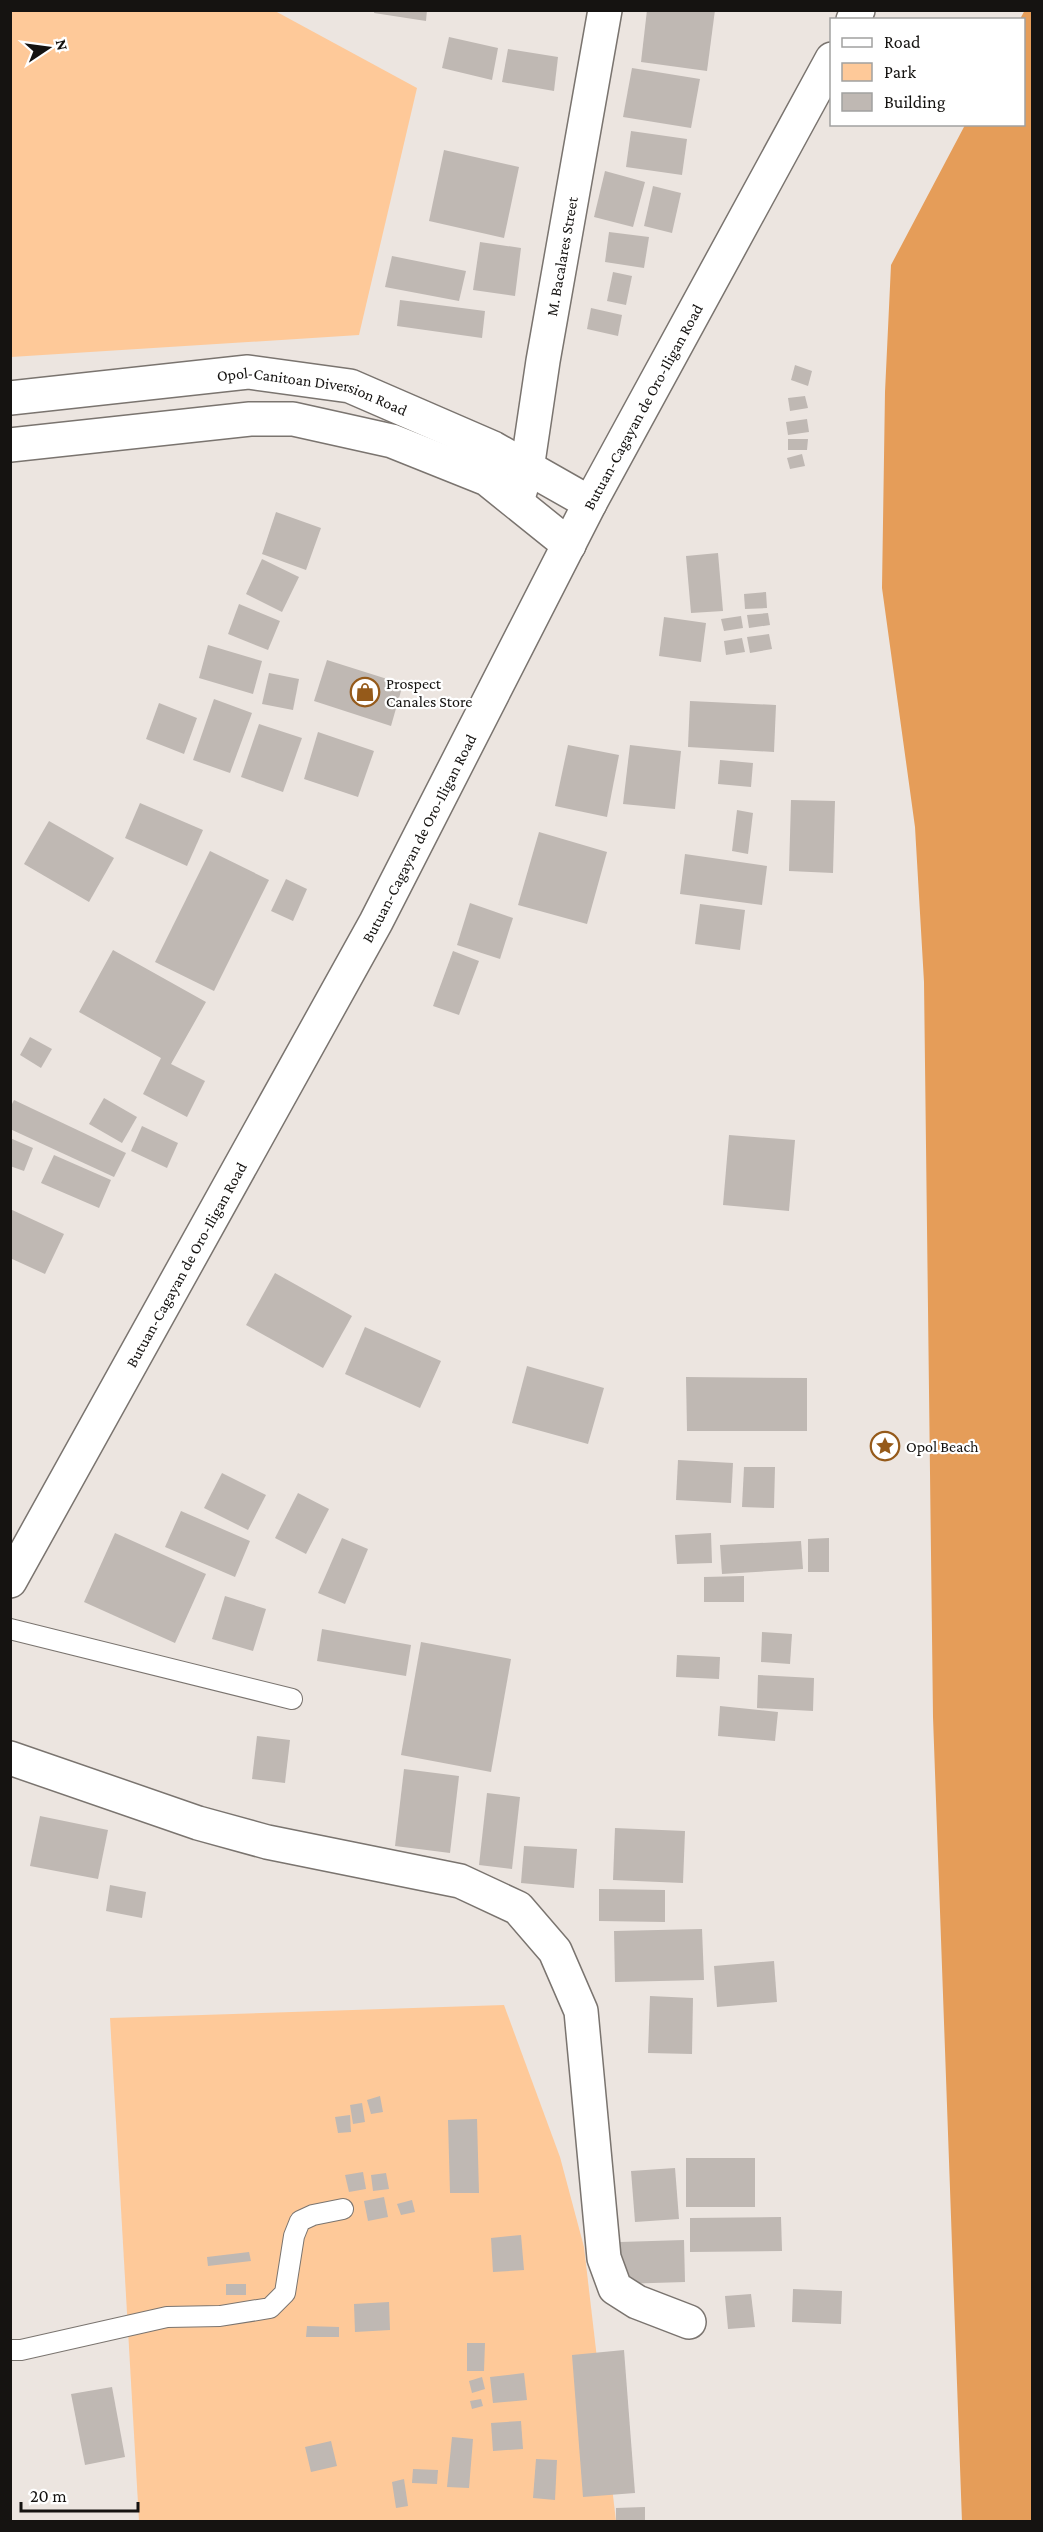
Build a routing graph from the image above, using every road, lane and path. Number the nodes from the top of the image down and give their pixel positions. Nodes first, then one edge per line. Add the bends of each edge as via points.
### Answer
1 (605, 10) edge
2 (830, 60) edge
3 (10, 398) edge
4 (10, 445) edge
5 (527, 469) junction
6 (517, 501) junction
7 (590, 503) junction
8 (569, 545) junction
9 (10, 1581) edge
10 (10, 1629) edge
11 (292, 1699) dead end
12 (10, 1758) edge
13 (343, 2209) dead end
14 (689, 2322) dead end
15 (10, 2350) edge

1 - 5 main road, M. Bacalares Street
2 - 7 main road, Butuan-Cagayan de Oro-Iligan Road
3 - 5 main road, Opol-Canitoan Diversion Road via 248,372 306,379 350,386 408,409 493,448
4 - 6 main road, Opol-Canitoan Diversion Road via 250,419 293,419 392,441 487,479
5 - 6 main road, M. Bacalares Street
5 - 7 main road, Opol-Canitoan Diversion Road
6 - 8 main road, Opol-Canitoan Diversion Road
7 - 8 main road, Butuan-Cagayan de Oro-Iligan Road
8 - 9 main road, Butuan-Cagayan de Oro-Iligan Road via 376,922
10 - 11 lane
12 - 14 main road via 198,1823 278,1844 460,1881 518,1908 555,1952 581,2011 604,2258 615,2288 637,2302
13 - 15 lane via 300,2221 294,2235 285,2293 270,2308 220,2316 167,2317

